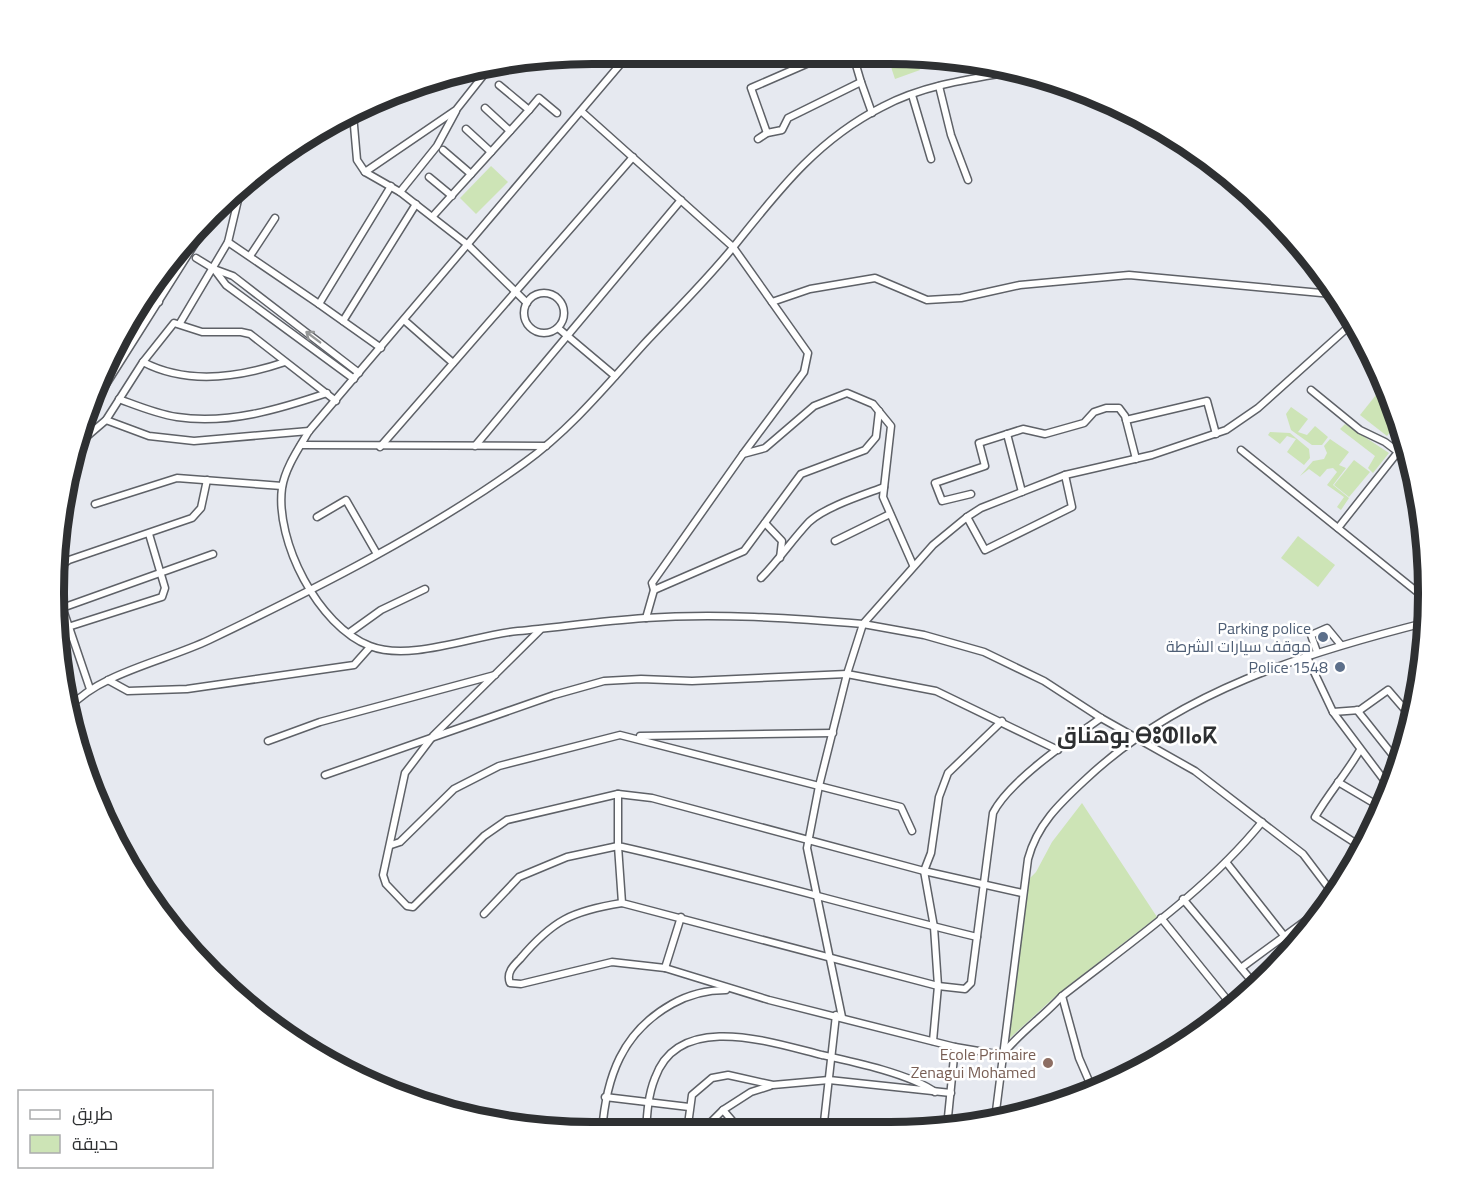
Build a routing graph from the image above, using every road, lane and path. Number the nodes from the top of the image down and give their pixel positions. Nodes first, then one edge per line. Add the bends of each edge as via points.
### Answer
1 (621, 64) edge
2 (806, 64) edge
3 (856, 64) edge
4 (991, 75) edge
5 (483, 77) edge
6 (861, 82) junction
7 (499, 85) dead end
8 (939, 86) junction
9 (912, 95) junction
10 (485, 108) dead end
11 (456, 110) junction
12 (529, 110) junction
13 (581, 111) junction
14 (556, 113) dead end
15 (872, 113) junction
16 (354, 122) edge
17 (466, 129) dead end
18 (510, 131) junction
19 (767, 133) junction
20 (758, 139) dead end
21 (443, 150) dead end
22 (491, 152) junction
23 (633, 157) junction
24 (931, 159) dead end
25 (365, 172) junction
26 (471, 174) junction
27 (429, 177) dead end
28 (968, 180) dead end
29 (391, 186) junction
30 (400, 192) junction
31 (452, 196) junction
32 (681, 200) junction
33 (237, 203) edge
34 (416, 204) junction
35 (433, 216) junction
36 (275, 218) dead end
37 (200, 241) edge
38 (228, 242) junction
39 (468, 244) junction
40 (733, 247) junction
41 (192, 255) junction
42 (250, 256) junction
43 (214, 270) junction
44 (515, 290) junction
45 (1325, 293) edge
46 (154, 299) edge
47 (159, 302) junction
48 (772, 302) junction
49 (527, 303) junction
50 (319, 304) junction
51 (404, 320) junction
52 (343, 321) junction
53 (180, 323) junction
54 (558, 327) junction
55 (1347, 328) edge
56 (567, 335) junction
57 (381, 348) junction
58 (285, 362) junction
59 (142, 363) junction
60 (453, 363) junction
61 (359, 373) junction
62 (112, 376) edge
63 (615, 376) junction
64 (354, 379) junction
65 (1311, 390) dead end
66 (327, 393) junction
67 (119, 399) junction
68 (336, 401) junction
69 (879, 411) junction
70 (106, 420) junction
71 (1126, 420) junction
72 (309, 431) junction
73 (91, 432) edge
74 (1007, 434) junction
75 (1216, 434) junction
76 (301, 445) junction
77 (475, 446) junction
78 (546, 446) junction
79 (380, 447) junction
80 (1241, 450) dead end
81 (1398, 452) joint
82 (743, 454) junction
83 (1136, 459) junction
84 (1065, 475) junction
85 (207, 480) junction
86 (282, 486) junction
87 (884, 487) junction
88 (1022, 492) junction
89 (970, 494) dead end
90 (95, 504) dead end
91 (890, 514) junction
92 (317, 517) dead end
93 (967, 517) junction
94 (765, 523) junction
95 (1338, 528) junction
96 (149, 534) junction
97 (835, 541) dead end
98 (213, 554) dead end
99 (376, 554) junction
100 (780, 559) junction
101 (66, 562) edge
102 (913, 565) junction
103 (161, 573) junction
104 (761, 578) dead end
105 (1418, 588) edge
106 (425, 589) dead end
107 (654, 590) junction
108 (310, 591) junction
109 (65, 607) edge
110 (646, 618) junction
111 (65, 619) edge
112 (863, 624) junction
113 (1417, 625) edge
114 (68, 627) junction
115 (540, 630) junction
116 (349, 633) junction
117 (1341, 645) junction
118 (370, 646) junction
119 (1317, 652) junction
120 (1306, 655) junction
121 (497, 674) junction
122 (847, 674) junction
123 (108, 680) junction
124 (90, 689) junction
125 (76, 701) edge
126 (1357, 710) junction
127 (1405, 710) edge
128 (1333, 712) junction
129 (1101, 718) junction
130 (1002, 721) junction
131 (833, 733) junction
132 (433, 736) junction
133 (631, 736) junction
134 (1137, 736) junction
135 (268, 741) dead end
136 (1059, 750) junction
137 (1360, 750) junction
138 (1392, 755) edge
139 (325, 775) dead end
140 (1384, 780) edge
141 (1338, 782) junction
142 (819, 786) junction
143 (618, 794) junction
144 (1374, 803) edge
145 (1262, 822) junction
146 (912, 831) dead end
147 (808, 839) junction
148 (1355, 843) edge
149 (390, 845) junction
150 (618, 846) junction
151 (1226, 862) junction
152 (924, 871) junction
153 (984, 883) junction
154 (1328, 888) edge
155 (1022, 893) junction
156 (816, 896) junction
157 (1183, 899) junction
158 (622, 903) junction
159 (484, 914) dead end
160 (681, 917) junction
161 (1161, 918) junction
162 (1303, 923) edge
163 (934, 927) junction
164 (1284, 936) junction
165 (977, 937) junction
166 (1288, 940) edge
167 (829, 956) junction
168 (665, 968) junction
169 (1241, 968) junction
170 (1250, 979) edge
171 (938, 986) junction
172 (736, 990) junction
173 (1062, 996) junction
174 (1227, 999) edge
175 (839, 1016) junction
176 (933, 1041) junction
177 (955, 1047) junction
178 (1002, 1055) junction
179 (833, 1057) junction
180 (829, 1080) junction
181 (1089, 1082) edge
182 (773, 1085) junction
183 (935, 1092) junction
184 (951, 1093) junction
185 (605, 1097) junction
186 (649, 1103) junction
187 (688, 1107) junction
188 (723, 1110) junction
189 (997, 1110) edge
190 (948, 1118) edge
191 (603, 1122) edge
192 (647, 1122) edge
193 (687, 1122) edge
194 (711, 1122) edge
195 (733, 1122) edge
196 (824, 1122) edge

1 - 13 street
2 - 19 street via 751,88
3 - 6 street
4 - 8 street
5 - 11 street
6 - 15 street
6 - 19 street via 788,118 782,130
7 - 12 street
8 - 9 street
8 - 28 street
9 - 15 street
9 - 24 street
10 - 18 street
11 - 25 street
11 - 30 street via 437,146
12 - 14 street via 539,98
12 - 18 street
13 - 23 street
13 - 39 street
15 - 40 street via 819,147 769,200
16 - 25 street via 357,160
17 - 22 street
18 - 22 street
19 - 20 street
21 - 26 street
22 - 26 street
23 - 32 street
23 - 44 street
25 - 29 street
26 - 31 street
27 - 31 street
29 - 30 street
29 - 50 street
30 - 34 street
31 - 35 street
32 - 40 street
32 - 56 street
33 - 38 street
34 - 35 street
34 - 52 street
35 - 39 street
36 - 42 street
37 - 41 street
38 - 42 street
38 - 43 street
39 - 44 street
39 - 51 street
40 - 48 street
40 - 63 street
41 - 43 street
41 - 47 street
42 - 50 street
43 - 53 street
61 -> 43 street via 233,276
43 - 64 street via 222,281
44 - 49 street
44 - 60 street
45 - 48 street via 1129,275 1020,285 961,298 927,300 875,278 810,288
46 - 47 street
47 - 62 street
48 - 82 street via 808,352 804,372
49 - 54 street via 524,315 534,331 546,333
49 - 54 street via 537,295 556,298 563,309
50 - 52 street
51 - 57 street
51 - 60 street
52 - 57 street
53 - 58 street via 202,332 246,332
53 - 59 street via 170,325
54 - 56 street
55 - 75 street via 1258,408
56 - 63 street
56 - 77 street
57 - 61 street
58 - 59 street via 205,377 172,375
58 - 66 street
59 - 67 street
60 - 79 street
61 - 64 street
63 - 78 street via 589,407
64 - 68 street
65 - 81 street via 1360,430
66 - 67 street via 261,412 201,419 162,414
66 - 68 street
67 - 70 street
68 - 72 street
69 - 82 street via 873,404 847,393 814,406 765,448
69 - 87 street via 891,426
69 - 94 street via 876,437 865,450 801,474
70 - 72 street via 149,436 194,441
70 - 73 street
71 - 74 street via 1119,408 1106,408 1094,412 1084,423 1045,434 1023,429
71 - 75 street via 1207,401
71 - 83 street
72 - 76 street
74 - 88 street
74 - 89 street via 979,443 985,466 935,483 942,501
75 - 83 street
76 - 79 street
76 - 86 street
77 - 78 street
77 - 79 street
78 - 99 street via 523,465
80 - 95 street
81 - 95 street
82 - 107 street via 652,583
83 - 84 street
84 - 88 street
84 - 93 street via 1072,507 985,550
85 - 86 street
85 - 90 street via 177,478
85 - 96 street via 197,513
86 - 108 street via 283,530
87 - 91 street via 883,497
87 - 100 street via 810,521
88 - 93 street
91 - 97 street
91 - 102 street
92 - 99 street via 346,500
93 - 102 street
94 - 100 street via 782,541
94 - 107 street via 744,551
95 - 105 street
96 - 101 street
96 - 103 street
98 - 103 street
99 - 108 street
100 - 104 street
102 - 112 street
103 - 109 street
103 - 114 street via 165,591 160,598
106 - 116 street via 381,610
107 - 110 street
108 - 116 street
108 - 123 street via 177,655
110 - 112 street via 792,618
110 - 115 street
111 - 114 street
112 - 122 street
112 - 129 street via 924,635 984,652 1044,681
113 - 117 street
114 - 124 street
115 - 118 street via 403,651
115 - 121 street
116 - 118 street
117 - 119 street
117 - 119 street via 1327,628 1311,635
118 - 123 street via 354,665 187,689 128,692
119 - 120 street
120 - 128 street
120 - 134 street via 1189,706
121 - 132 street
121 - 135 street via 320,722
122 - 130 street via 936,691
122 - 131 street
122 - 132 street via 604,681
123 - 124 street
124 - 125 street
126 - 127 street via 1388,690
126 - 128 street
126 - 138 street
128 - 137 street
129 - 134 street
129 - 136 street
130 - 136 street
130 - 152 street via 948,772
131 - 133 street
131 - 142 street
132 - 139 street
132 - 149 street via 405,774
133 - 142 street
133 - 149 street via 620,735 500,766 454,789 400,842
134 - 145 street via 1195,771
134 - 155 street via 1112,754 1043,822 1033,840
136 - 153 street via 999,802 993,813
137 - 140 street
137 - 141 street
141 - 144 street
141 - 148 street via 1315,819
142 - 146 street via 901,807
142 - 147 street
143 - 147 street via 652,798
143 - 149 street via 497,825 413,907 406,906 386,884 383,875
143 - 150 street
145 - 151 street via 1244,847
145 - 154 street via 1303,854
147 - 152 street
147 - 156 street
150 - 156 street
150 - 158 street
150 - 159 street via 567,857 519,877
151 - 157 street
151 - 164 street
152 - 153 street
152 - 163 street
153 - 155 street
153 - 165 street
155 - 178 street
156 - 163 street
156 - 167 street
157 - 161 street
157 - 169 street
158 - 160 street
158 - 168 street via 587,908 541,933 511,968 510,982 521,984 612,962
160 - 167 street
160 - 168 street
161 - 173 street
161 - 174 street
162 - 164 street
163 - 165 street
163 - 171 street
164 - 166 street
164 - 169 street
165 - 171 street via 969,987
167 - 171 street
167 - 175 street
168 - 172 street
169 - 170 street
171 - 176 street
172 - 175 street
172 - 185 street via 716,990 680,1000 642,1025 621,1053
173 - 178 street via 1017,1035
173 - 181 street
175 - 176 street
175 - 179 street
176 - 177 street
177 - 178 street
177 - 184 street
178 - 189 street
179 - 180 street
179 - 183 street via 918,1082
179 - 186 street via 740,1035 712,1035 687,1043 668,1057 655,1076
180 - 182 street
180 - 183 street
180 - 196 street
182 - 187 street via 728,1075 711,1078 692,1095
182 - 188 street via 751,1092
183 - 184 street
184 - 190 street
185 - 186 street
185 - 191 street
186 - 187 street
186 - 192 street
187 - 193 street
188 - 194 street
188 - 195 street

